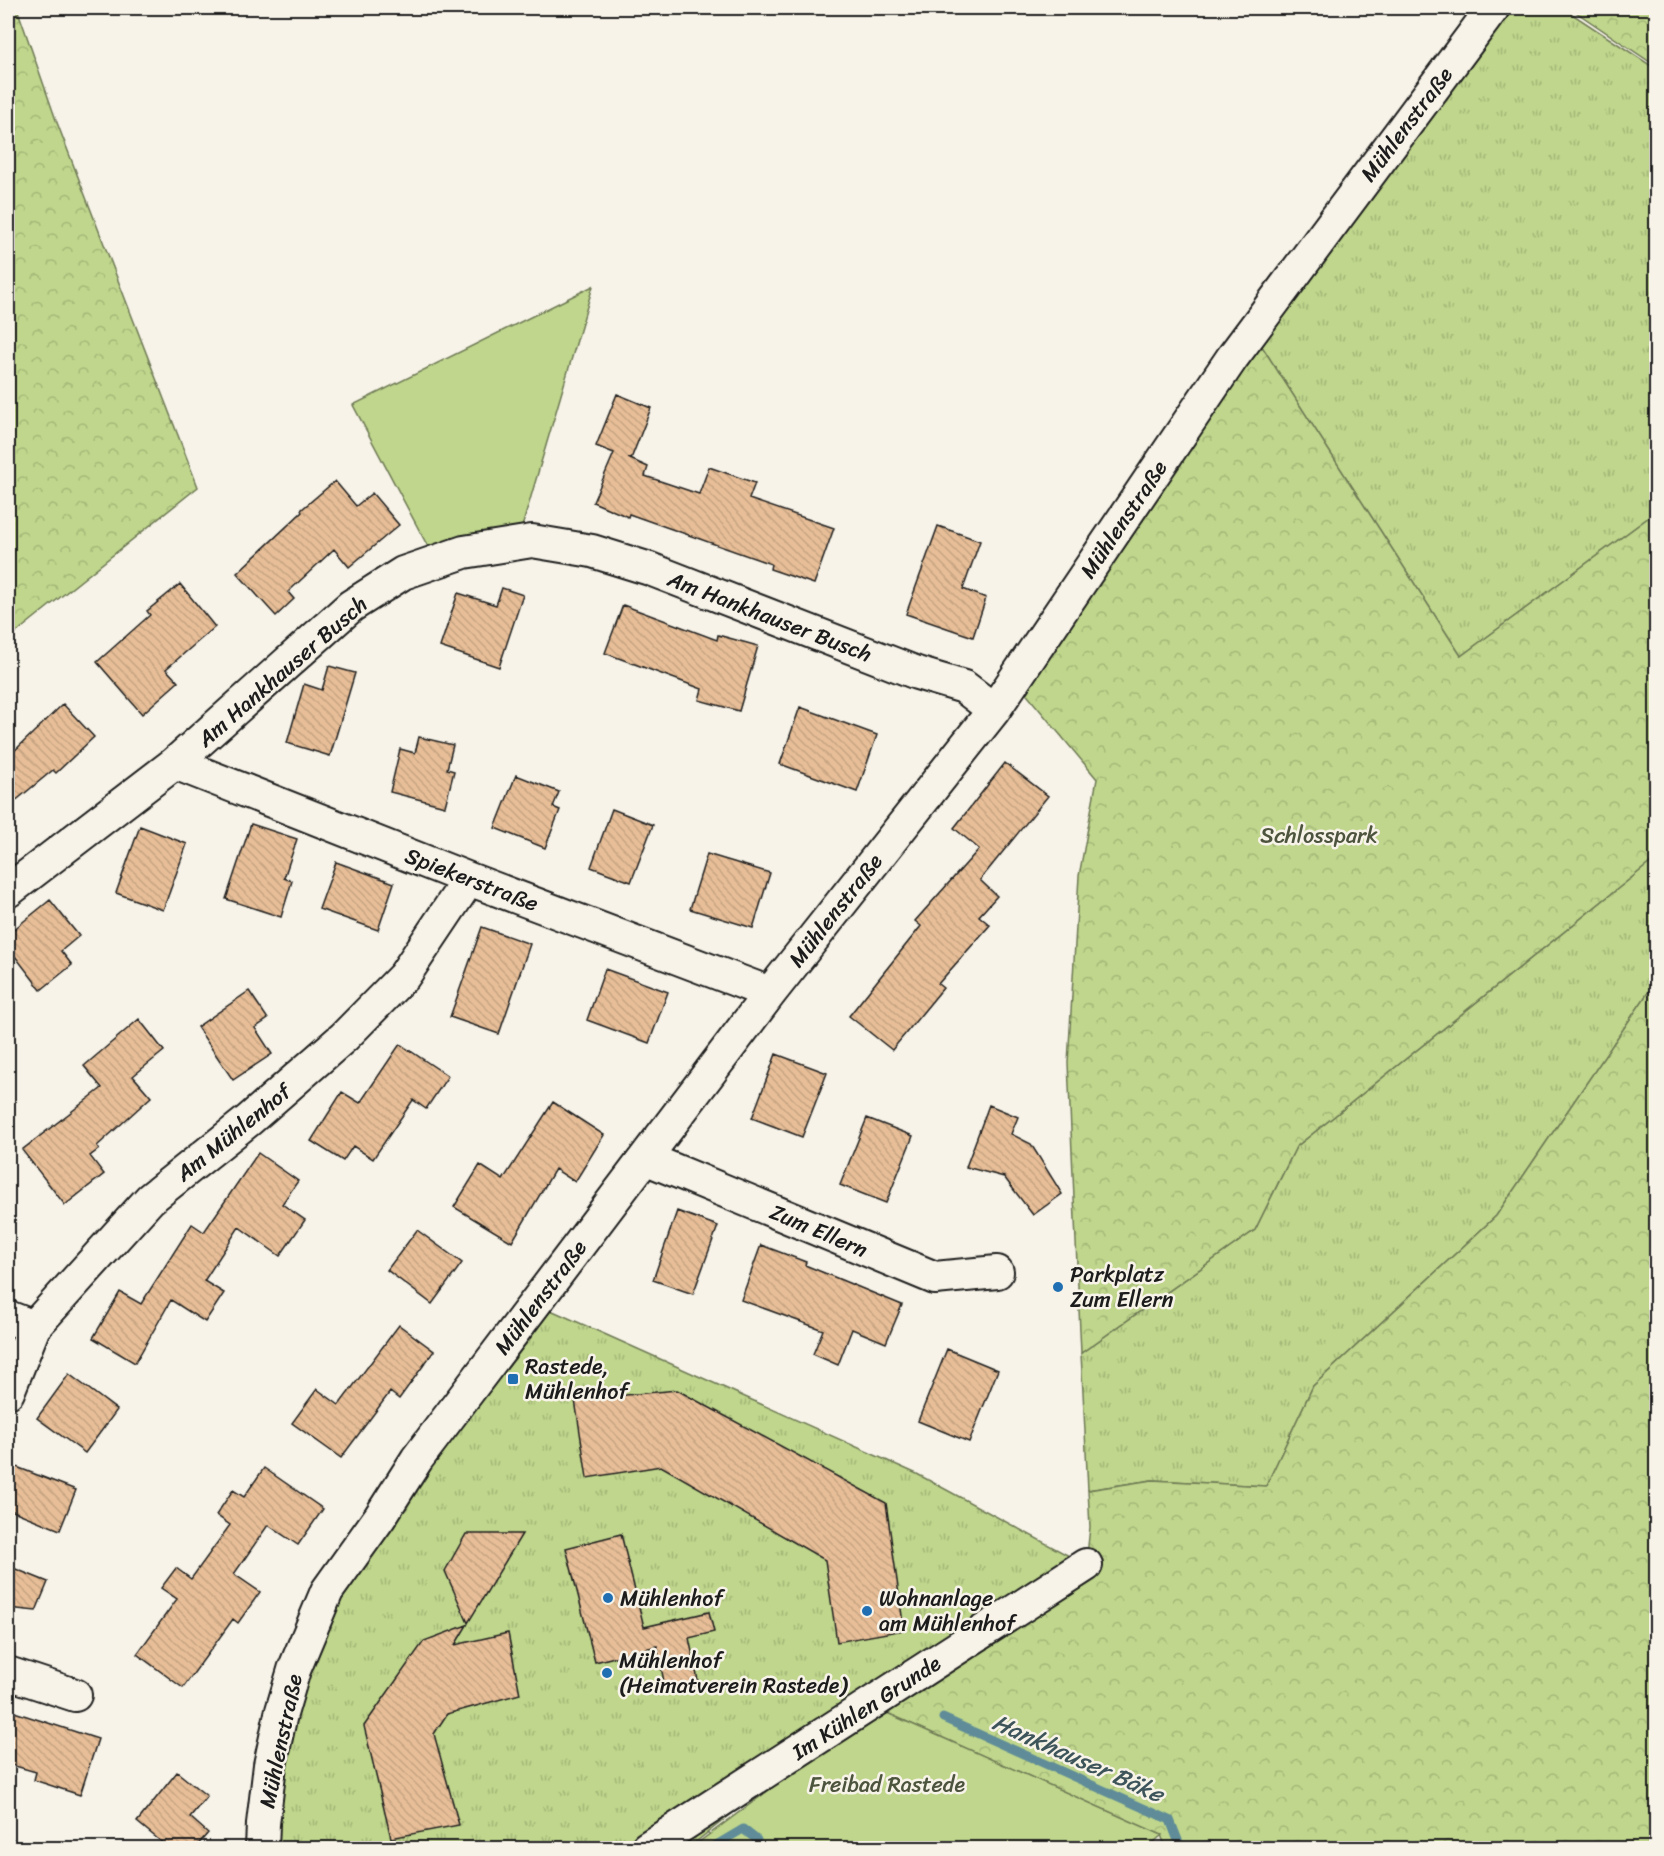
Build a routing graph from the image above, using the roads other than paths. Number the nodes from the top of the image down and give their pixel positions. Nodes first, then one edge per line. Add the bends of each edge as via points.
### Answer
1 (1493, 8) edge
2 (994, 710) junction
3 (175, 763) junction
4 (469, 879) junction
5 (8, 891) edge
6 (770, 993) junction
7 (645, 1158) junction
8 (997, 1272) dead end
9 (21, 1322) edge
10 (8, 1392) edge
11 (1086, 1565) dead end
12 (8, 1673) edge
13 (75, 1695) dead end
14 (262, 1848) edge
15 (647, 1848) edge

1 - 2 street, Mühlenstraße via 1232,358
2 - 3 street, Am Hankhauser Busch via 964,687 917,673 650,569 592,550 532,542 464,552 403,573 351,606
2 - 6 street, Mühlenstraße
3 - 4 street, Spiekerstraße
3 - 5 street, Am Hankhauser Busch
4 - 6 street, Spiekerstraße
4 - 9 street, Am Mühlenhof via 404,976 344,1037 150,1199
6 - 7 street, Mühlenstraße
7 - 8 street, Zum Ellern via 935,1278
7 - 14 street, Mühlenstraße via 417,1459 327,1591 294,1670 281,1714 266,1787
9 - 10 street, Am Mühlenhof
11 - 15 street, Im Kühlen Grunde
12 - 13 street

